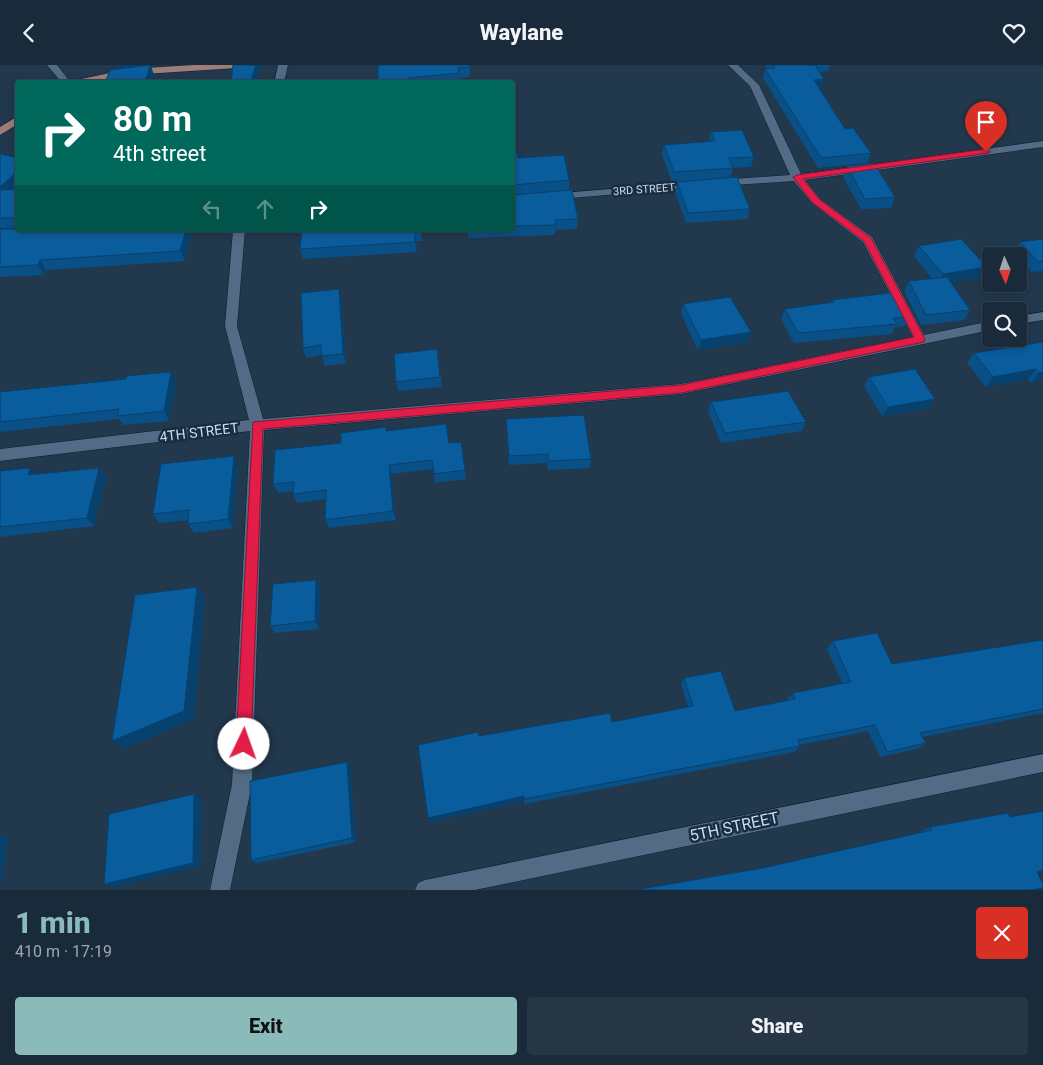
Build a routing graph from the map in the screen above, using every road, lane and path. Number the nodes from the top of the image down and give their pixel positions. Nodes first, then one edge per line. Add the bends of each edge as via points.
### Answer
1 (52, 65) edge
2 (237, 65) edge
3 (283, 65) edge
4 (733, 65) edge
5 (64, 80) edge
6 (79, 80) edge
7 (279, 80) edge
8 (15, 121) edge
9 (0, 132) edge
10 (1043, 144) edge
11 (797, 177) junction
12 (515, 199) edge
13 (239, 232) edge
14 (1043, 316) edge
15 (1027, 319) edge
16 (982, 328) edge
17 (920, 339) junction
18 (257, 425) junction
19 (0, 455) edge
20 (1043, 763) edge
21 (220, 890) edge
22 (424, 890) edge

1 - 5 street
2 - 6 main road via 129,72
3 - 7 street
4 - 11 street via 754,85
8 - 9 main road
10 - 11 street, 3RD STREET
11 - 12 street, 3RD STREET
11 - 17 street via 816,201 868,240
13 - 18 street via 231,326
14 - 15 street
16 - 17 street, 4TH STREET
17 - 18 street, 4TH STREET via 681,389
18 - 19 street, 4TH STREET
18 - 21 street via 242,784
20 - 22 street, 5TH STREET

